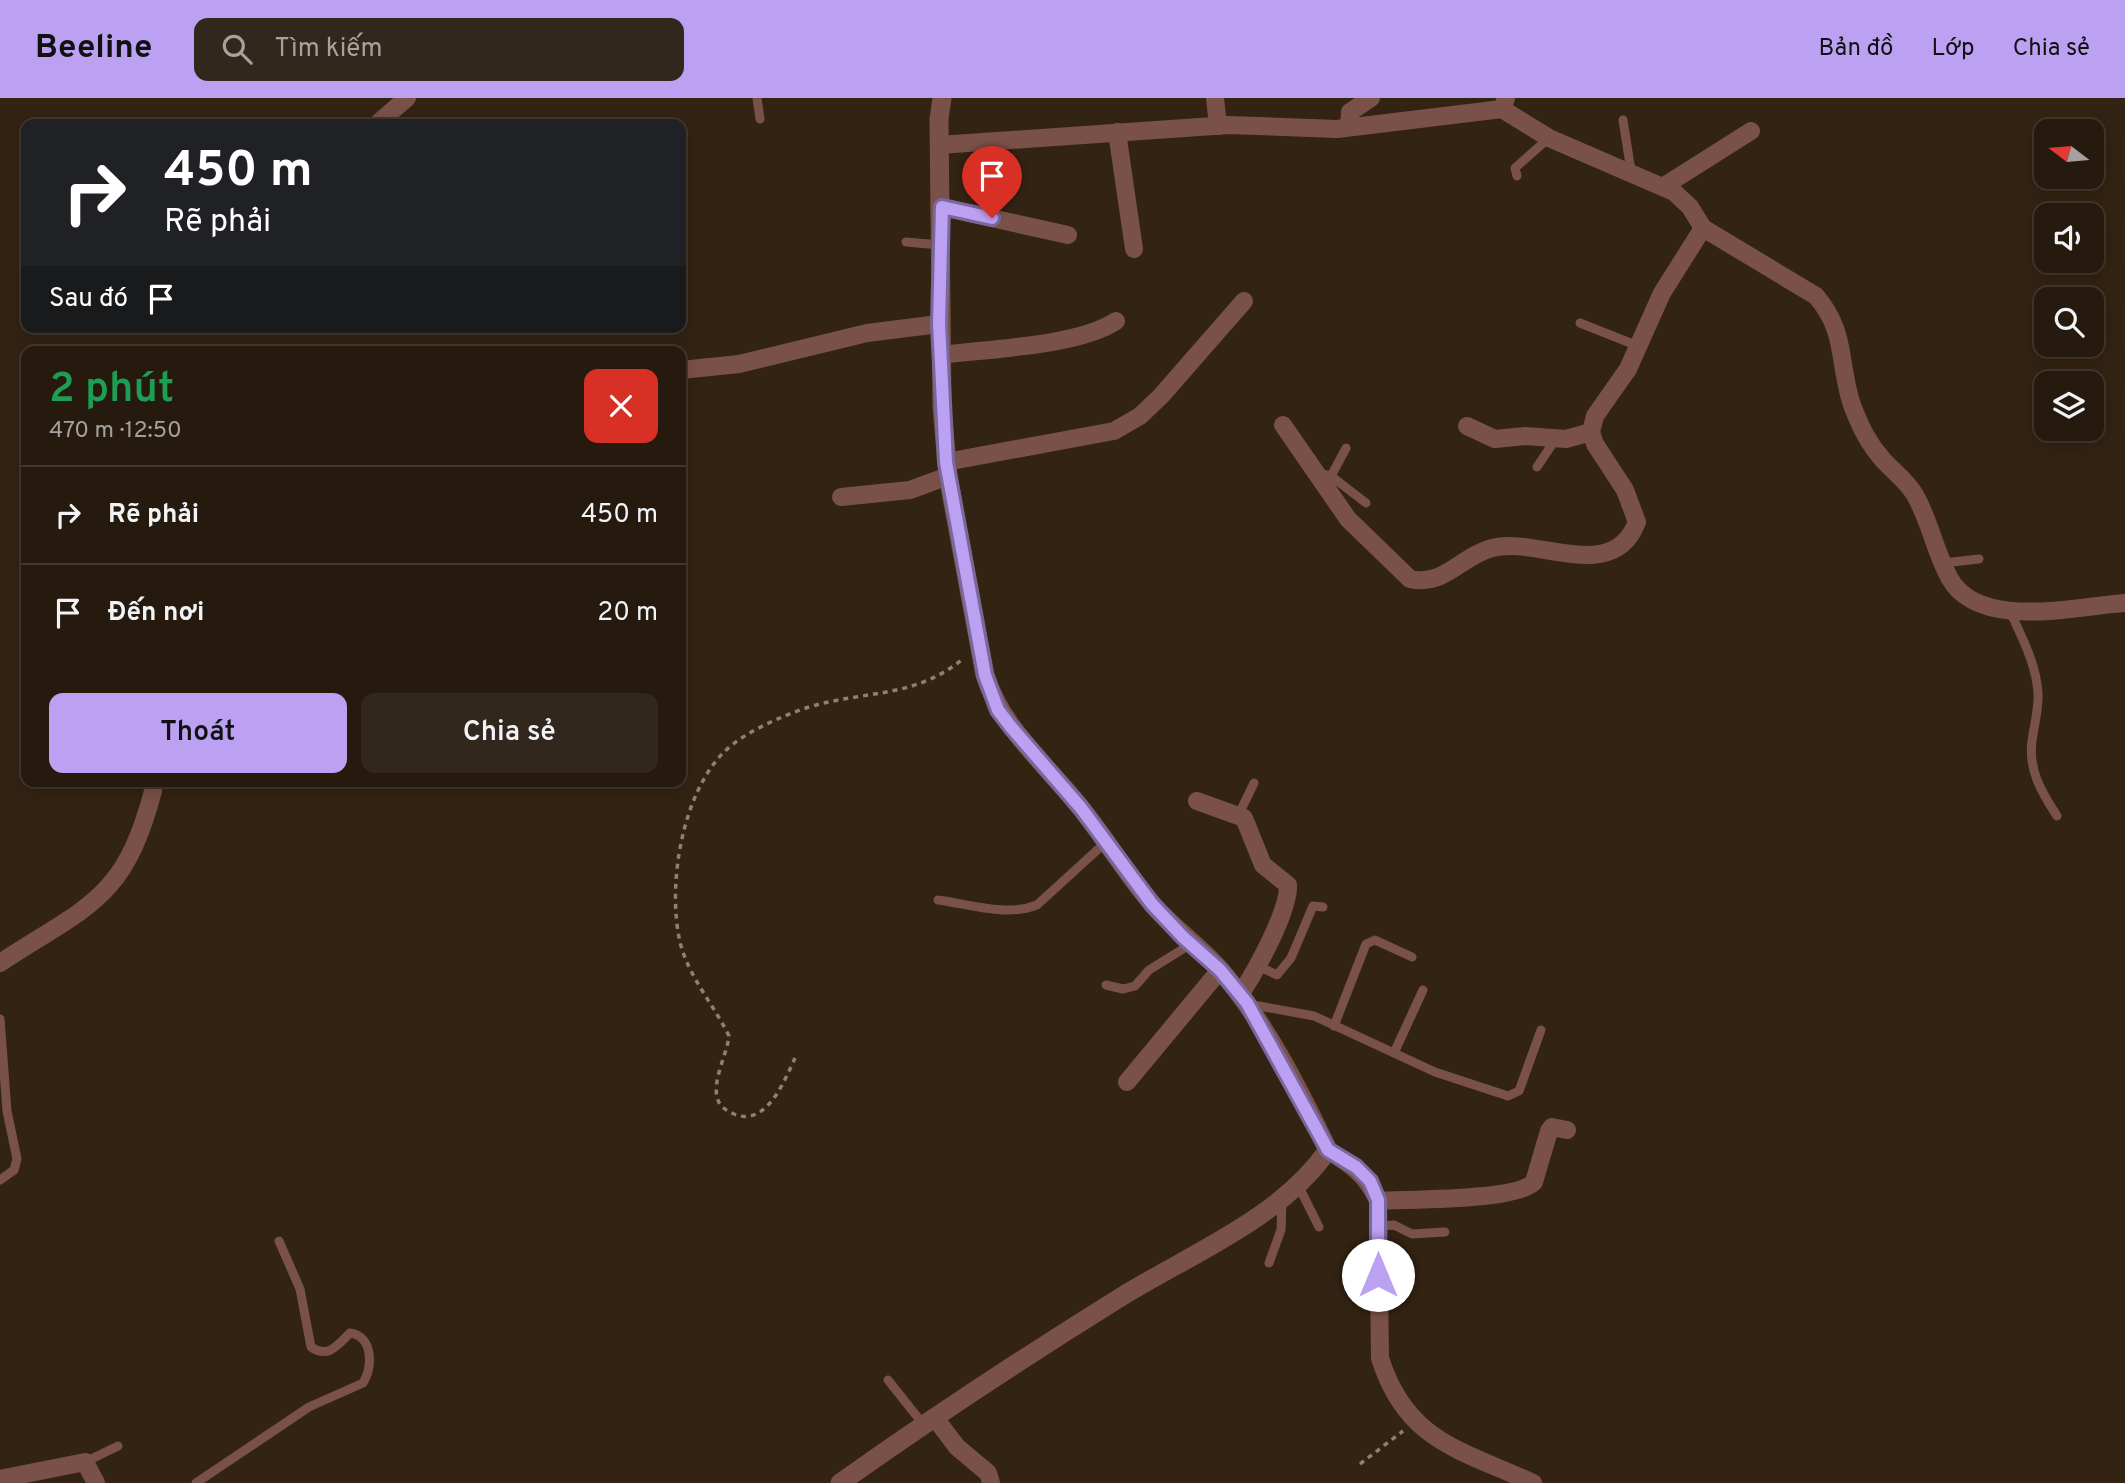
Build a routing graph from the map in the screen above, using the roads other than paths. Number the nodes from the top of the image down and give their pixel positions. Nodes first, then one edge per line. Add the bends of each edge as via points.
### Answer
1 (407, 98) edge
2 (757, 98) edge
3 (942, 98) edge
4 (1215, 98) edge
5 (1371, 98) edge
6 (1504, 103) edge
7 (383, 119) edge
8 (760, 119) dead end
9 (1623, 120) dead end
10 (1218, 126) junction
11 (1349, 127) junction
12 (1751, 131) dead end
13 (1118, 132) junction
14 (1549, 138) junction
15 (939, 145) junction
16 (1631, 171) junction
17 (1517, 176) dead end
18 (1664, 186) junction
19 (942, 207) junction
20 (1703, 228) junction
21 (1068, 235) dead end
22 (906, 242) dead end
23 (942, 245) junction
24 (1134, 249) dead end
25 (1244, 301) dead end
26 (1116, 321) dead end
27 (1580, 323) dead end
28 (939, 324) junction
29 (1639, 346) junction
30 (941, 355) junction
31 (686, 369) edge
32 (1283, 425) dead end
33 (1467, 426) dead end
34 (1591, 432) junction
35 (1556, 439) junction
36 (1346, 448) dead end
37 (1537, 467) dead end
38 (947, 469) junction
39 (1323, 474) junction
40 (841, 497) dead end
41 (1366, 503) dead end
42 (1979, 559) dead end
43 (1943, 563) junction
44 (2125, 603) edge
45 (2010, 611) junction
46 (1254, 783) dead end
47 (153, 791) dead end
48 (1197, 801) dead end
49 (1238, 816) junction
50 (2057, 816) dead end
51 (1106, 842) junction
52 (938, 900) dead end
53 (1323, 907) dead end
54 (1191, 944) junction
55 (1412, 957) dead end
56 (0, 963) edge
57 (1258, 966) junction
58 (1220, 970) junction
59 (1106, 985) dead end
60 (1423, 990) dead end
61 (1244, 999) junction
62 (0, 1019) edge
63 (1334, 1026) junction
64 (1541, 1030) dead end
65 (1394, 1053) junction
66 (1127, 1082) dead end
67 (1567, 1130) dead end
68 (1328, 1150) junction
69 (0, 1180) edge
70 (1298, 1185) junction
71 (1282, 1199) junction
72 (1378, 1200) junction
73 (1378, 1226) junction
74 (1319, 1227) dead end
75 (1445, 1232) dead end
76 (279, 1241) dead end
77 (1269, 1263) dead end
78 (888, 1380) dead end
79 (929, 1421) junction
80 (118, 1446) dead end
81 (85, 1462) junction
82 (0, 1479) edge
83 (96, 1483) edge
84 (196, 1483) edge
85 (840, 1483) edge
86 (991, 1483) edge
87 (1533, 1483) edge

1 - 7 street
2 - 8 lane
3 - 15 street
4 - 10 street
5 - 11 street via 1350,112
6 - 11 street
6 - 14 street
9 - 16 lane
10 - 11 street
10 - 13 street
12 - 18 street
13 - 15 street
13 - 24 street
14 - 16 street
14 - 17 lane via 1515,168
15 - 19 street
16 - 18 street
18 - 20 street via 1690,207
19 - 21 street
19 - 23 street
20 - 29 street via 1662,293
20 - 43 street via 1816,296 1829,312 1838,329 1844,375 1859,425 1914,494
22 - 23 lane
23 - 28 street
25 - 38 street via 1161,396 1114,431
26 - 30 street via 1073,337
27 - 29 lane
28 - 30 street
28 - 31 street via 867,333 739,364
29 - 34 street via 1595,416
30 - 38 street
32 - 39 street
33 - 35 street via 1495,439
34 - 35 street
34 - 39 street via 1634,509 1637,522 1626,540 1589,556 1506,545 1490,548 1436,580 1410,579 1397,569 1348,519
35 - 37 lane
36 - 39 lane
38 - 40 street via 900,492
38 - 51 street via 985,675 998,710
39 - 41 lane
42 - 43 lane
43 - 45 street via 1965,595
44 - 45 street via 2039,613
45 - 50 lane via 2031,655 2036,678 2031,760
46 - 49 lane
47 - 56 street via 131,858 105,892 64,924
48 - 49 street
49 - 57 street via 1246,821 1263,865 1289,886
51 - 52 lane via 1037,905 1026,909
51 - 54 street via 1152,904
53 - 57 lane via 1313,906 1290,958 1277,975
54 - 58 street
54 - 59 lane via 1149,970 1135,986
55 - 63 lane via 1375,940 1366,944
57 - 61 street
58 - 61 street
58 - 66 street
60 - 65 lane
61 - 63 lane
61 - 68 street
62 - 69 lane via 7,1111 18,1148 14,1170
63 - 65 lane
64 - 65 lane via 1519,1091 1508,1096
67 - 72 street via 1552,1127 1549,1131 1534,1182 1528,1188 1502,1194
68 - 70 street
68 - 72 street via 1370,1181
70 - 71 street
70 - 74 lane
71 - 77 lane via 1281,1230
71 - 79 street
72 - 73 street
73 - 75 lane via 1394,1225 1412,1234
73 - 87 street via 1380,1358 1388,1382 1435,1439
76 - 84 lane via 300,1289 311,1347 330,1351 350,1334 358,1335 369,1355 368,1375 363,1383 292,1418
78 - 79 lane
79 - 85 street
79 - 86 street via 988,1473
80 - 81 lane
81 - 82 street
81 - 83 street

